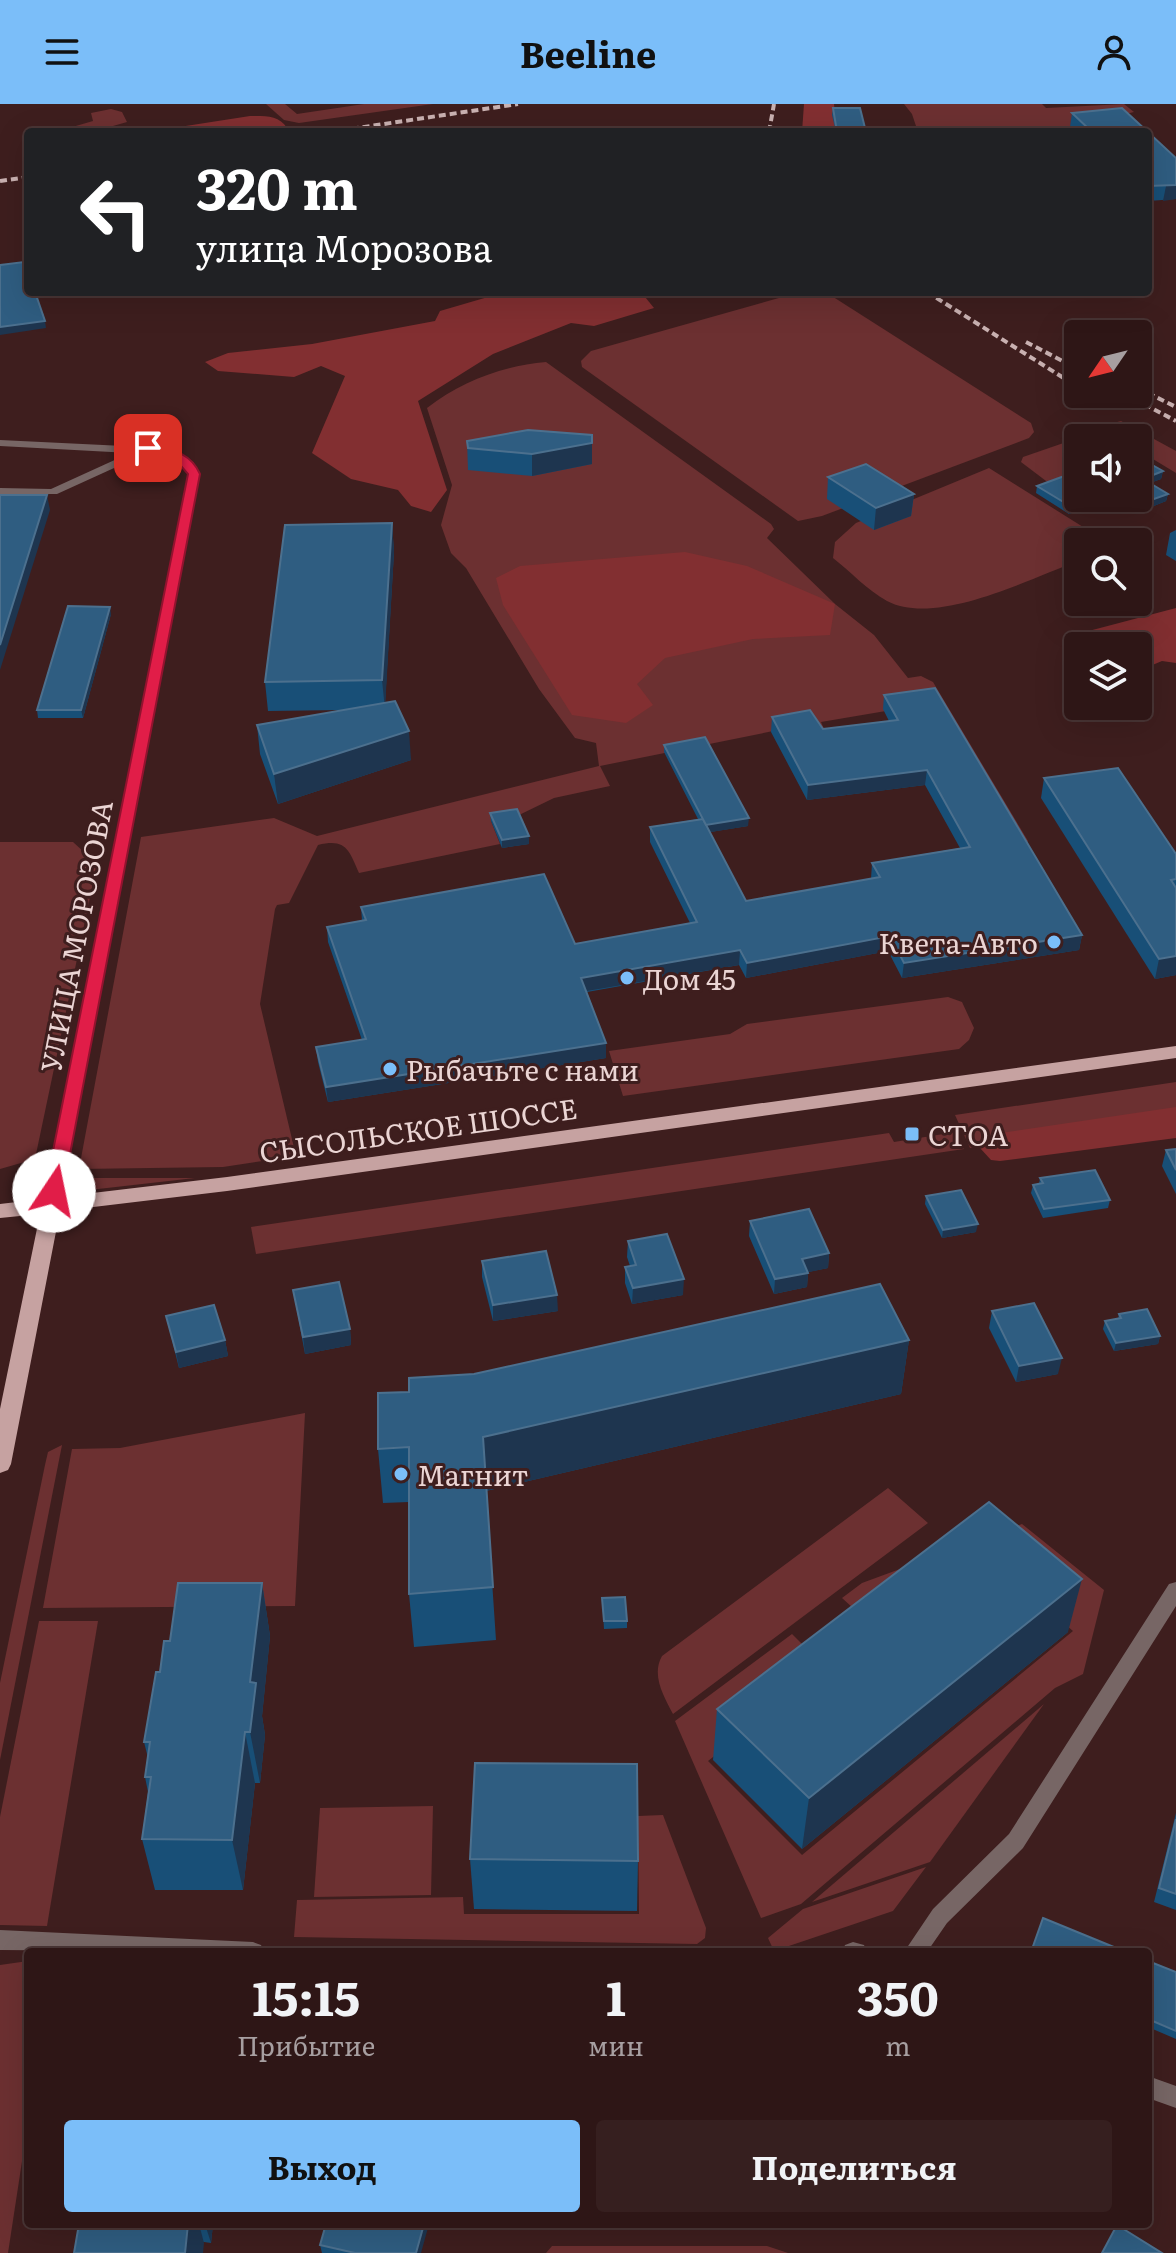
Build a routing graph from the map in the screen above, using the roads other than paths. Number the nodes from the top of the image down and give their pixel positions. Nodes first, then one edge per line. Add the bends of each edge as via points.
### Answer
1 (0, 443) edge
2 (148, 448) junction
3 (0, 491) edge
4 (1176, 1052) edge
5 (51, 1207) junction
6 (0, 1211) edge
7 (0, 1464) edge
8 (1176, 1590) edge
9 (0, 1940) edge
10 (169, 1948) edge
11 (918, 1948) edge
12 (1152, 2088) edge
13 (1176, 2097) edge

1 - 2 street
2 - 3 street via 53,492
2 - 5 street, УЛИЦА МОРОЗОВА via 179,456 194,474
4 - 5 main road, СЫСОЛЬСКОЕ ШОССЕ
5 - 6 main road, СЫСОЛЬСКОЕ ШОССЕ
5 - 7 main road, УЛИЦА МОРОЗОВА
8 - 11 street via 1016,1841 940,1916
9 - 10 street
12 - 13 street

